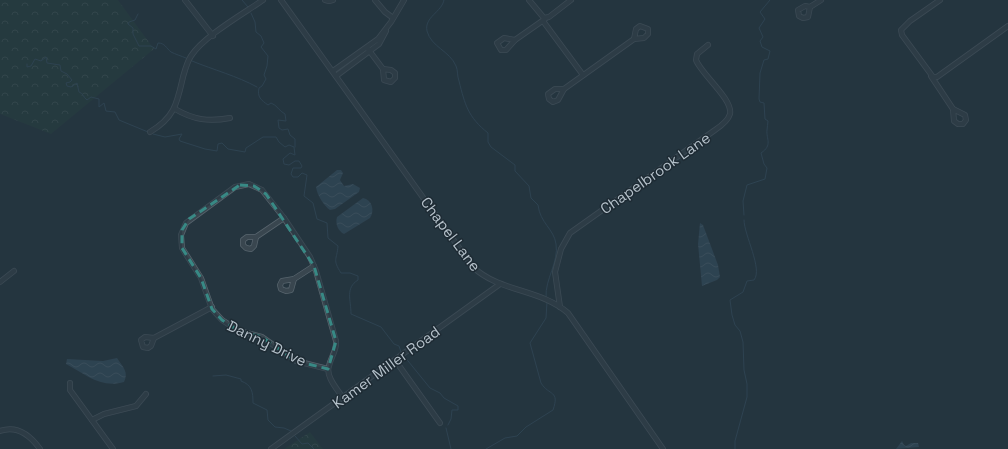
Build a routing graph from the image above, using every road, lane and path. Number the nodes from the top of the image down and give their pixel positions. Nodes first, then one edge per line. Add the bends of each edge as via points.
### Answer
1 (185, 0) edge
2 (264, 0) edge
3 (281, 0) edge
4 (325, 0) edge
5 (333, 0) edge
6 (375, 0) edge
7 (404, 0) edge
8 (529, 0) edge
9 (571, 0) edge
10 (821, 0) edge
11 (940, 0) edge
12 (810, 7) dead end
13 (549, 17) junction
14 (393, 18) junction
15 (543, 21) junction
16 (1008, 26) edge
17 (213, 36) junction
18 (634, 39) dead end
19 (515, 40) dead end
20 (708, 45) dead end
21 (369, 49) junction
22 (383, 69) dead end
23 (333, 71) junction
24 (583, 75) junction
25 (336, 76) junction
26 (931, 76) junction
27 (564, 89) dead end
28 (175, 109) junction
29 (953, 109) dead end
30 (230, 118) dead end
31 (150, 132) dead end
32 (284, 218) junction
33 (256, 237) dead end
34 (314, 266) junction
35 (14, 271) dead end
36 (294, 279) dead end
37 (0, 282) edge
38 (500, 284) junction
39 (560, 306) junction
40 (212, 307) junction
41 (154, 338) dead end
42 (395, 360) junction
43 (328, 369) junction
44 (70, 383) dead end
45 (146, 394) dead end
46 (343, 398) junction
47 (92, 420) junction
48 (440, 422) dead end
49 (0, 431) edge
50 (40, 449) edge
51 (113, 449) edge
52 (271, 449) edge
53 (663, 449) edge

1 - 17 street
2 - 17 street
3 - 23 street, Chapel Lane
4 - 5 street
6 - 14 street
7 - 14 street
8 - 13 street via 542,17
9 - 13 street
10 - 12 street
11 - 26 street via 901,30
13 - 15 street
14 - 21 street
15 - 19 street
15 - 24 street
16 - 26 street via 937,77
17 - 28 street via 190,57
18 - 24 street
20 - 39 street, Chapelbrook Lane via 697,54 696,60 728,104 729,116 715,130 570,233 561,249 555,272
21 - 22 street
21 - 23 street
21 - 25 street
23 - 25 street, Chapel Lane
24 - 27 street
25 - 38 street, Chapel Lane via 473,267 484,277
26 - 29 street
28 - 30 street via 199,120 216,121
28 - 31 street via 167,120
32 - 33 street
32 - 34 street, Danny Drive
32 - 40 street, Danny Drive via 262,190 244,184 231,190 186,222 181,234 182,248 201,278
34 - 36 street
34 - 43 street, Danny Drive via 336,341 335,352
35 - 37 street
38 - 39 street, Chapel Lane
38 - 42 street, Kamer Miller Road
39 - 53 street, Chapel Lane via 579,327
40 - 41 street
40 - 43 street, Danny Drive via 230,327 262,337 296,361
42 - 46 street, Kamer Miller Road
42 - 48 street
43 - 46 street
44 - 47 street via 70,390
45 - 47 street via 136,406 104,414
46 - 52 street, Kamer Miller Road
47 - 51 street
49 - 50 street via 21,431

